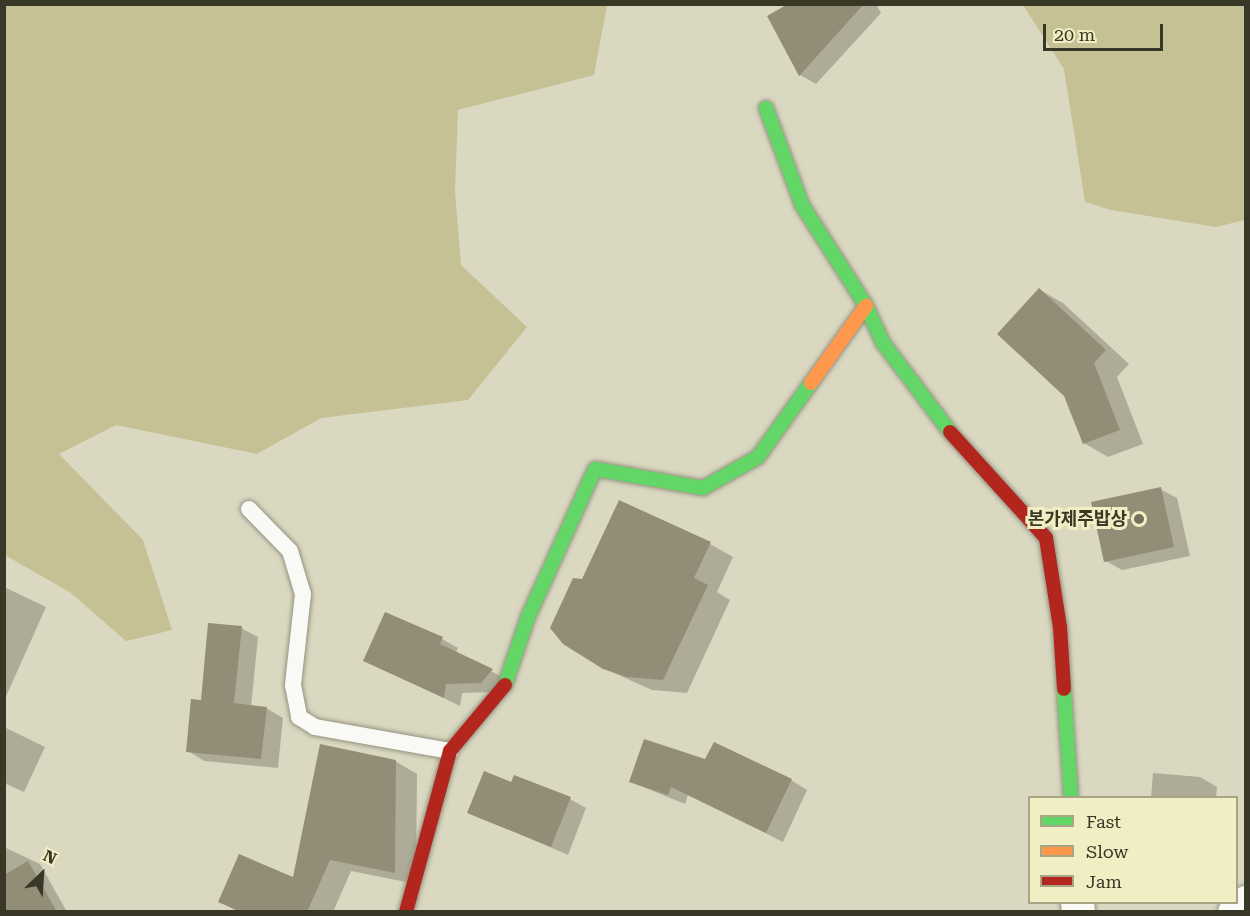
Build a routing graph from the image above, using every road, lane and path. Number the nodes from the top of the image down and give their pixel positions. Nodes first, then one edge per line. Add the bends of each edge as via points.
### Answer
1 (766, 108) dead end
2 (866, 306) junction
3 (249, 509) dead end
4 (450, 751) junction
5 (1071, 796) edge
6 (1245, 902) edge
7 (406, 912) edge
8 (1234, 912) edge

1 - 2 street via 802,205
2 - 4 street via 759,457 703,488 595,469 528,616 510,678
2 - 5 street via 883,343 936,416 1046,538 1060,627
3 - 4 lane via 290,551 303,594 293,685 299,717 315,727
4 - 7 street
6 - 8 street

